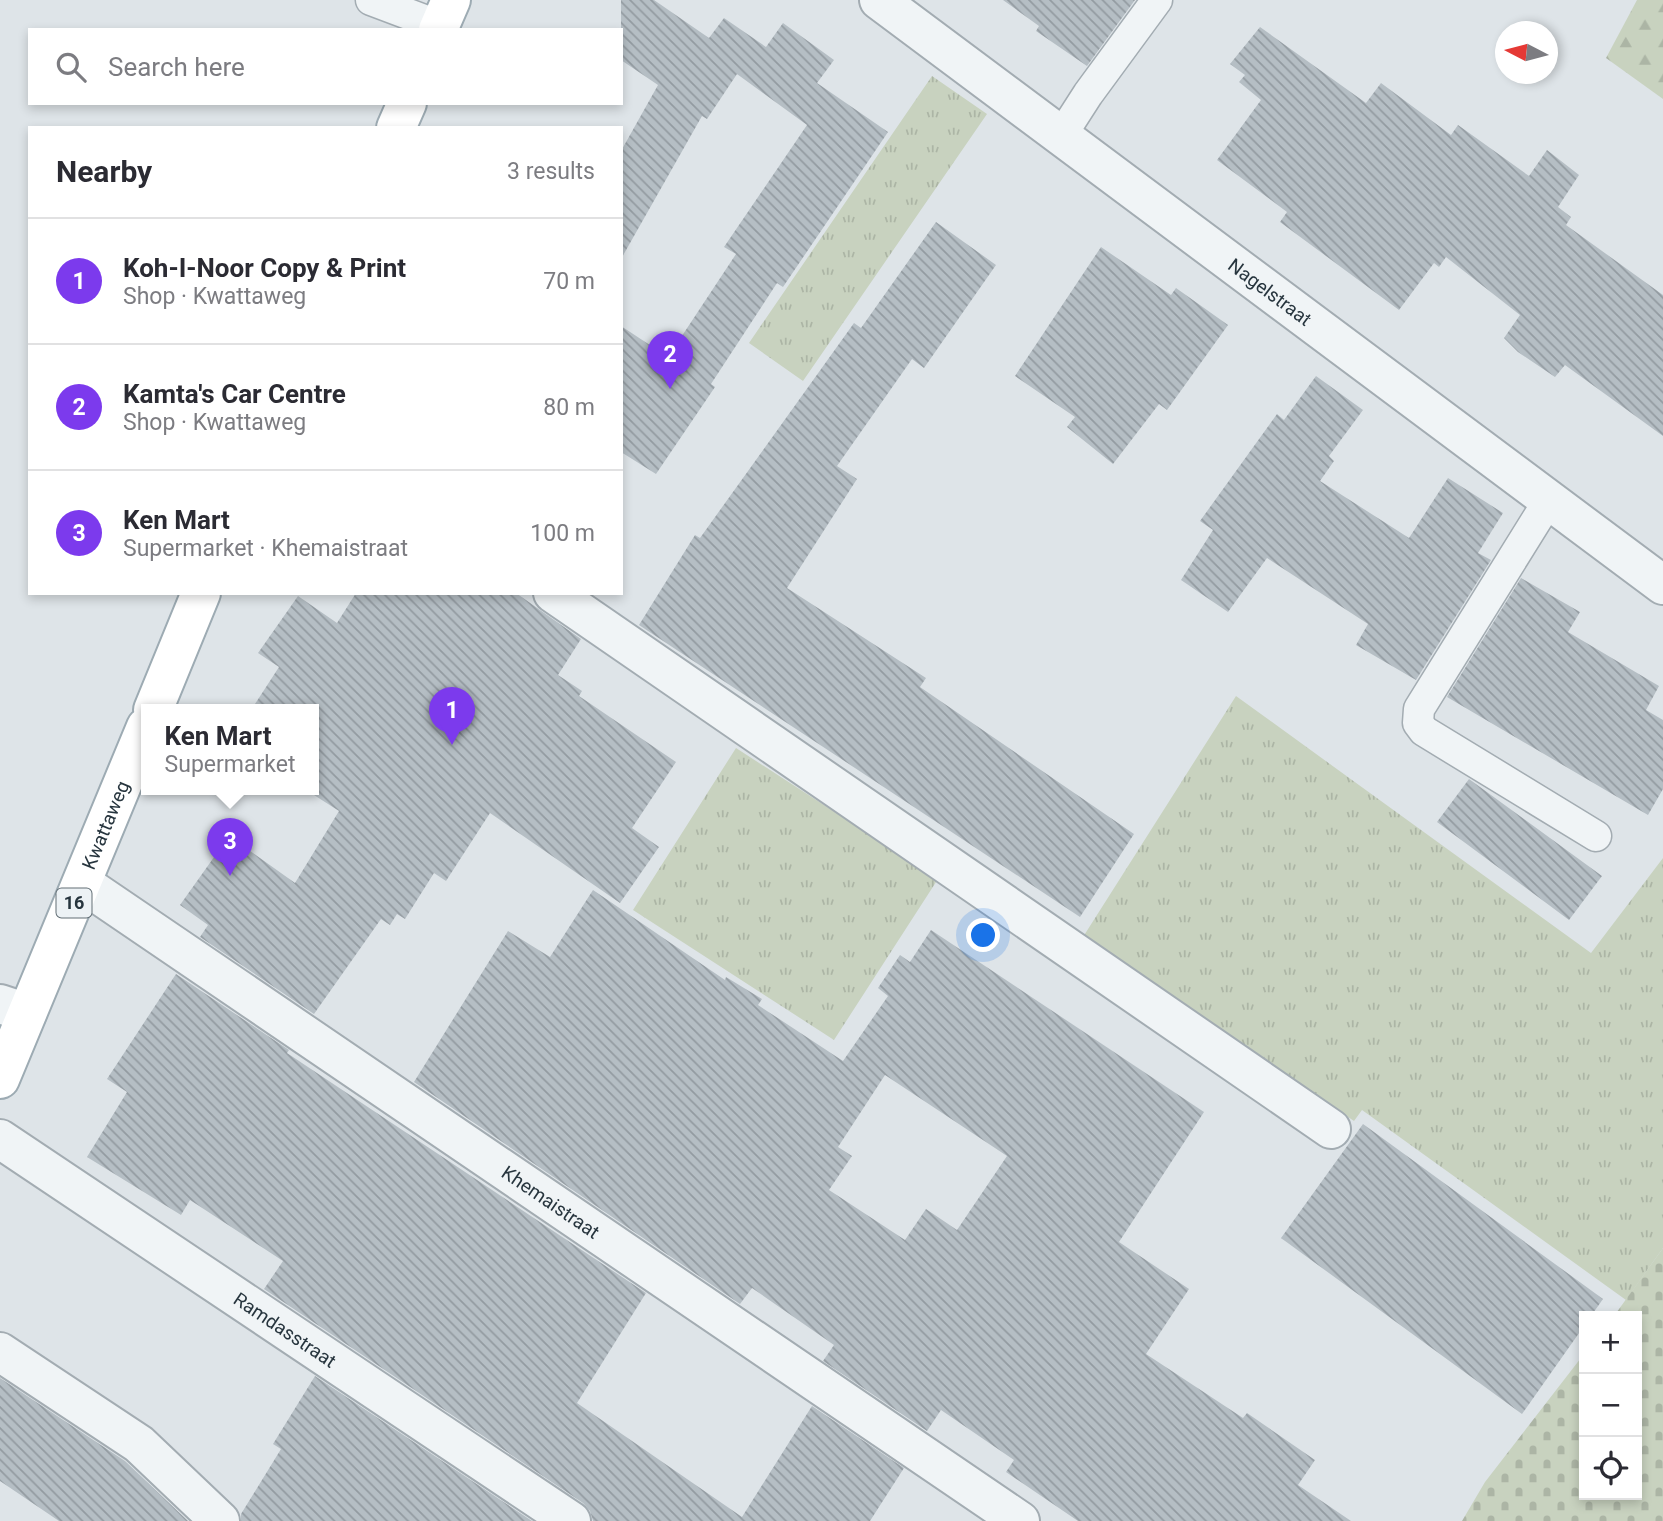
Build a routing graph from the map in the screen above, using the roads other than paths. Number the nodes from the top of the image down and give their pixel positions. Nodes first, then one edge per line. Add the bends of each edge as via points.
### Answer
1 (371, 0) edge
2 (879, 0) edge
3 (1157, 0) edge
4 (443, 18) edge
5 (406, 105) edge
6 (397, 126) edge
7 (1061, 136) junction
8 (1549, 500) junction
9 (1663, 585) edge
10 (200, 595) edge
11 (556, 595) edge
12 (155, 704) edge
13 (141, 739) edge
14 (1596, 836) dead end
15 (82, 883) junction
16 (13, 1009) edge
17 (0, 1079) edge
18 (1331, 1129) dead end
19 (0, 1139) edge
20 (0, 1353) edge
21 (220, 1521) edge
22 (571, 1521) edge
23 (1020, 1521) edge

1 - 4 lane
2 - 7 street, Nagelstraat
3 - 7 lane
5 - 6 main road
7 - 8 street, Nagelstraat
8 - 9 street, Nagelstraat
8 - 14 lane via 1419,709 1418,723 1424,731
10 - 12 main road
11 - 18 street
13 - 15 main road, Kwattaweg / 16
15 - 16 main road, Kwattaweg / 16
15 - 23 street, Khemaistraat
16 - 17 main road, Kwattaweg / 16
19 - 22 street, Ramdasstraat
20 - 21 street via 139,1444

